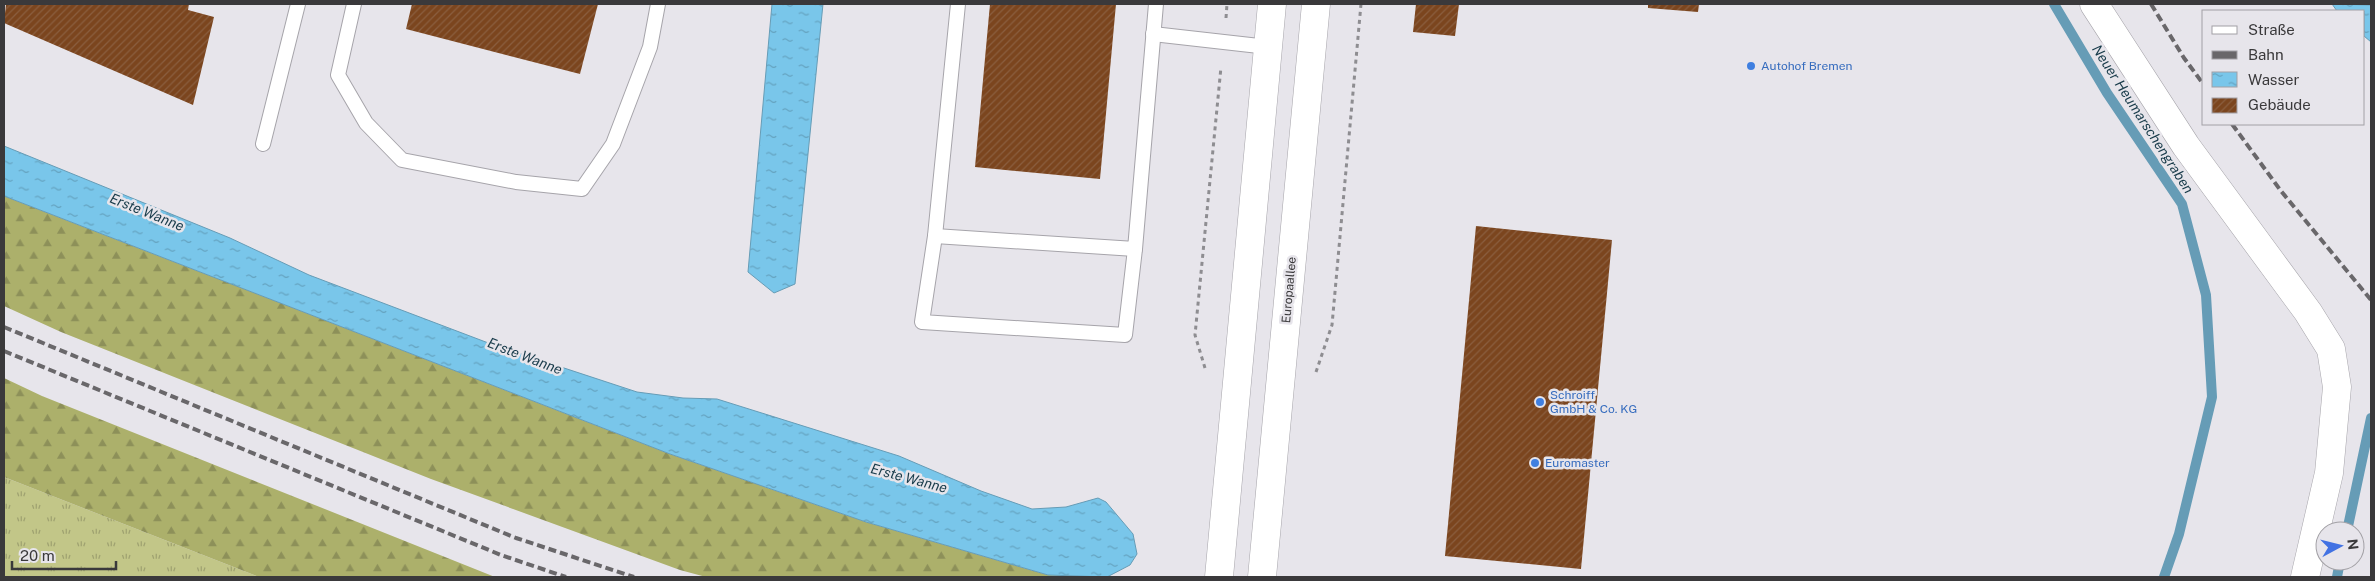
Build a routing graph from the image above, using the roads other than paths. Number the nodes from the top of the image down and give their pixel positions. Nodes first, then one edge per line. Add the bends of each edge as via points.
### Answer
1 (298, 4) edge
2 (354, 4) edge
3 (658, 4) edge
4 (958, 4) edge
5 (1156, 4) edge
6 (1272, 4) edge
7 (1316, 4) edge
8 (2094, 4) edge
9 (1153, 34) junction
10 (1268, 47) junction
11 (263, 144) dead end
12 (935, 236) junction
13 (1135, 249) junction
14 (1219, 577) edge
15 (1262, 577) edge
16 (2305, 577) edge

1 - 11 lane
2 - 3 lane via 338,75 366,123 402,160 516,182 582,189 613,144 650,47
4 - 12 lane
5 - 9 lane
6 - 10 street
7 - 15 street, Europaallee
8 - 16 street via 2186,146 2308,312 2331,349 2337,387 2329,472
9 - 10 lane
9 - 13 lane
10 - 14 street
12 - 13 lane
12 - 13 lane via 922,322 1125,335

